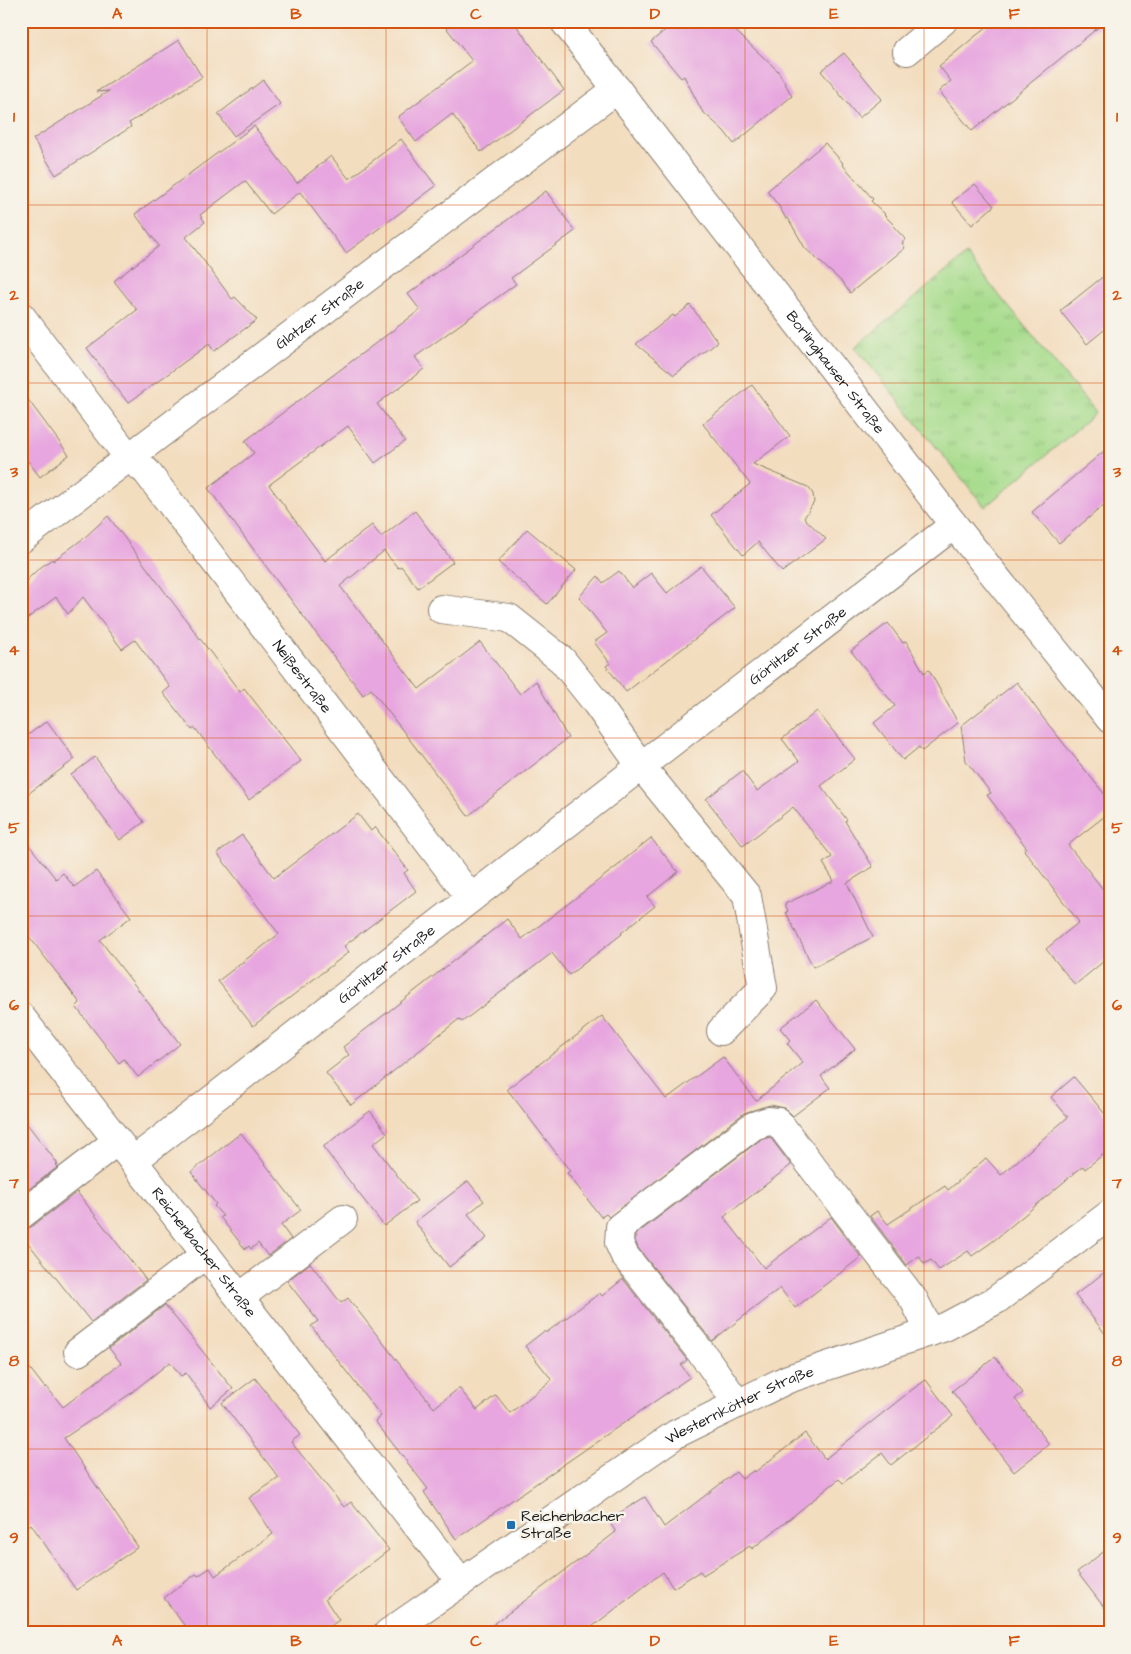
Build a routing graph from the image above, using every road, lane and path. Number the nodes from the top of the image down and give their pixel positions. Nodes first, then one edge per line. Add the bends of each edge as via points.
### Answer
1 (564, 21) edge
2 (943, 21) edge
3 (907, 51) dead end
4 (617, 89) junction
5 (21, 316) edge
6 (129, 458) junction
7 (954, 525) junction
8 (21, 539) edge
9 (441, 609) dead end
10 (1110, 719) edge
11 (641, 766) junction
12 (471, 898) junction
13 (21, 1017) edge
14 (721, 1031) dead end
15 (125, 1151) junction
16 (1110, 1214) edge
17 (21, 1215) edge
18 (343, 1219) dead end
19 (206, 1254) junction
20 (240, 1298) junction
21 (930, 1332) junction
22 (78, 1352) dead end
23 (737, 1403) junction
24 (461, 1582) junction
25 (388, 1633) edge

1 - 4 street, Borlinghauser Straße
2 - 3 street
4 - 6 street, Glatzer Straße
4 - 7 street, Borlinghauser Straße
5 - 6 street
6 - 8 street, Glatzer Straße
6 - 12 street, Neißestraße via 146,471
7 - 10 street, Borlinghauser Straße
7 - 11 street, Görlitzer Straße
9 - 11 street via 509,618 562,660
11 - 12 street, Görlitzer Straße
11 - 14 street via 747,896 763,988
12 - 15 street, Görlitzer Straße
13 - 15 street, Reichenbacher Straße
15 - 17 street, Görlitzer Straße
15 - 19 street, Reichenbacher Straße
16 - 21 street, Westernkötter Straße via 996,1300
18 - 20 street
19 - 20 street, Reichenbacher Straße
19 - 22 street
20 - 24 street, Reichenbacher Straße
21 - 23 street, Westernkötter Straße via 788,1379
21 - 23 street via 914,1300 778,1122 768,1121 753,1126 620,1227 620,1243 626,1256
23 - 24 street, Westernkötter Straße via 676,1434
24 - 25 street, Westernkötter Straße

